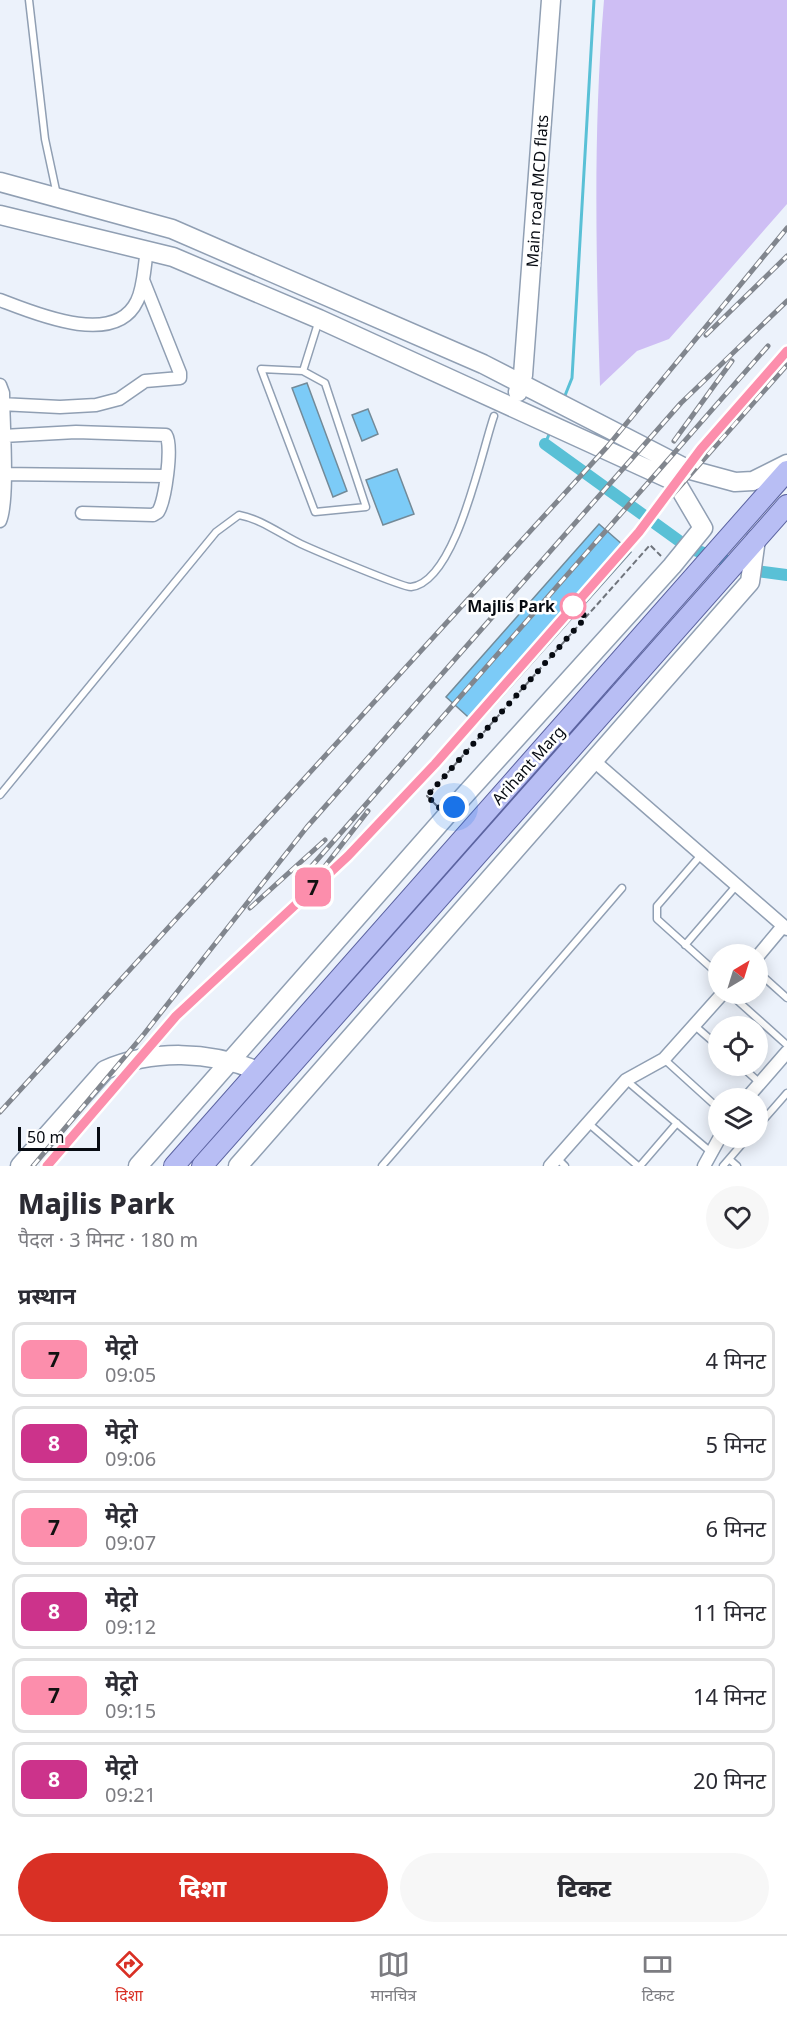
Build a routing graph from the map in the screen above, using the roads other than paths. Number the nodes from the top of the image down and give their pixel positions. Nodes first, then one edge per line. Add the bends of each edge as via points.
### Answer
1 (29, 0) edge
2 (551, 0) edge
3 (0, 182) edge
4 (58, 197) junction
5 (0, 215) edge
6 (147, 251) junction
7 (143, 280) junction
8 (0, 300) edge
9 (319, 319) junction
10 (303, 371) junction
11 (522, 382) junction
12 (0, 385) edge
13 (2, 404) edge
14 (502, 408) junction
15 (3, 436) junction
16 (787, 464) edge
17 (787, 471) edge
18 (2, 474) edge
19 (166, 476) junction
20 (787, 505) edge
21 (82, 513) dead end
22 (0, 521) edge
23 (700, 532) junction
24 (755, 543) junction
25 (695, 577) junction
26 (594, 761) junction
27 (0, 795) edge
28 (700, 855) junction
29 (440, 864) junction
30 (455, 878) junction
31 (736, 886) junction
32 (622, 888) dead end
33 (785, 928) edge
34 (685, 945) junction
35 (768, 946) edge
36 (708, 965) edge
37 (768, 981) edge
38 (787, 998) edge
39 (714, 1004) edge
40 (741, 1004) edge
41 (695, 1026) junction
42 (708, 1037) edge
43 (787, 1045) edge
44 (787, 1052) edge
45 (664, 1059) junction
46 (232, 1060) junction
47 (258, 1071) junction
48 (752, 1076) edge
49 (626, 1080) junction
50 (760, 1083) junction
51 (756, 1088) edge
52 (787, 1093) edge
53 (708, 1099) edge
54 (768, 1115) edge
55 (588, 1123) junction
56 (677, 1123) junction
57 (714, 1148) edge
58 (738, 1148) edge
59 (712, 1153) junction
60 (729, 1159) junction
61 (557, 1163) edge
62 (637, 1165) edge
63 (20, 1166) edge
64 (138, 1166) edge
65 (174, 1166) edge
66 (202, 1166) edge
67 (238, 1166) edge
68 (382, 1166) edge
69 (704, 1166) edge
70 (723, 1166) edge
71 (737, 1166) edge

1 - 4 lane via 45,139
2 - 11 street, Main road MCD flats
3 - 4 street
4 - 11 street via 172,229
5 - 6 street
6 - 7 street
6 - 9 street via 172,257
7 - 8 street via 138,299 125,316 96,326 62,321
7 - 13 street via 180,378 145,381 119,399 96,405
9 - 10 lane
9 - 14 street
10 - 10 lane via 325,383 366,507 315,512 261,369
11 - 14 street, Main road MCD flats
11 - 16 street via 687,469 735,482 753,481
12 - 13 street
13 - 15 street
14 - 23 street via 538,418 676,482
14 - 27 lane via 457,532 443,562 426,582 410,587 392,582 239,515 216,532
15 - 18 street
15 - 19 street via 76,432 163,434 170,442
17 - 25 main road, Arihant Marg
18 - 19 street
18 - 22 street
19 - 21 street via 161,507 153,514
20 - 24 main road, Arihant Marg
23 - 25 street via 704,545
23 - 46 street
24 - 26 street via 750,582
24 - 30 main road, Arihant Marg
25 - 29 main road, Arihant Marg
26 - 28 street
26 - 67 street
28 - 31 street
28 - 34 lane via 657,906 657,919
29 - 30 main road
29 - 47 main road, Arihant Marg
30 - 66 main road, Arihant Marg
31 - 33 street
31 - 34 lane
32 - 68 lane
33 - 35 street
34 - 36 lane
37 - 38 lane
39 - 41 street
40 - 43 lane
41 - 42 lane
41 - 45 street
44 - 50 street
45 - 49 street
45 - 53 lane
46 - 47 street
46 - 63 street via 196,1055 134,1059 105,1070
46 - 64 street
47 - 65 main road, Arihant Marg
48 - 50 lane
49 - 55 street
49 - 56 lane
50 - 51 street
52 - 54 lane
55 - 61 street
55 - 62 lane
56 - 59 lane
56 - 62 lane
57 - 59 street
58 - 60 lane
59 - 69 street
60 - 70 lane
60 - 71 lane

